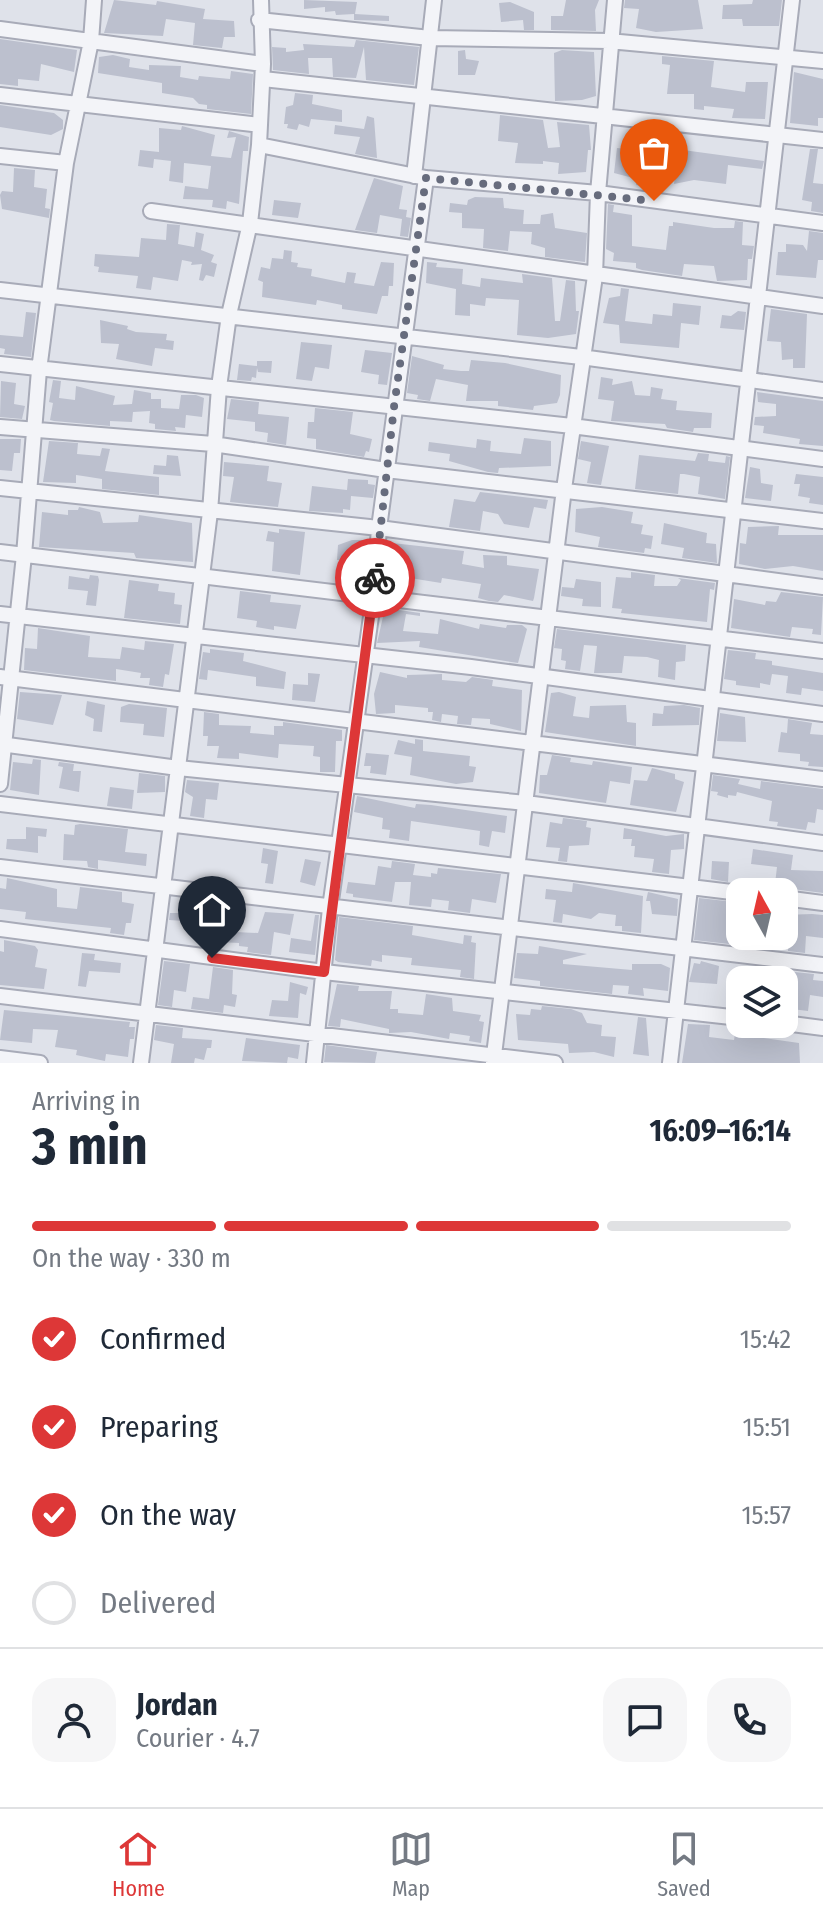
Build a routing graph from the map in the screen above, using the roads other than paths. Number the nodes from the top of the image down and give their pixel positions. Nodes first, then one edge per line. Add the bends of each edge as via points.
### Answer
1 (94, 0) edge
2 (259, 0) edge
3 (434, 0) edge
4 (615, 0) edge
5 (792, 0) edge
6 (259, 20) junction
7 (0, 29) edge
8 (430, 38) junction
9 (91, 41) junction
10 (609, 41) junction
11 (786, 57) junction
12 (823, 61) edge
13 (263, 71) junction
14 (0, 95) edge
15 (423, 97) junction
16 (77, 104) junction
17 (606, 115) junction
18 (260, 125) junction
19 (777, 134) junction
20 (823, 140) edge
21 (259, 145) junction
22 (0, 156) edge
23 (66, 163) junction
24 (420, 177) junction
25 (598, 193) junction
26 (151, 211) dead end
27 (767, 216) junction
28 (250, 223) junction
29 (823, 223) edge
30 (418, 248) junction
31 (595, 276) junction
32 (0, 290) edge
33 (48, 295) junction
34 (758, 297) junction
35 (823, 306) edge
36 (229, 315) junction
37 (405, 337) junction
38 (581, 357) junction
39 (0, 364) edge
40 (39, 370) junction
41 (748, 381) junction
42 (219, 387) junction
43 (823, 390) edge
44 (394, 407) junction
45 (572, 426) junction
46 (0, 427) edge
47 (35, 431) junction
48 (213, 444) junction
49 (740, 450) junction
50 (823, 459) edge
51 (386, 470) junction
52 (0, 488) edge
53 (564, 489) junction
54 (28, 491) junction
55 (733, 511) junction
56 (210, 512) junction
57 (823, 521) edge
58 (379, 528) junction
59 (0, 552) edge
60 (557, 552) junction
61 (24, 555) junction
62 (726, 573) junction
63 (202, 574) junction
64 (823, 587) edge
65 (374, 595) junction
66 (0, 614) edge
67 (16, 615) junction
68 (549, 615) junction
69 (194, 637) junction
70 (719, 638) junction
71 (823, 651) edge
72 (365, 657) junction
73 (5, 678) edge
74 (540, 678) junction
75 (187, 701) junction
76 (712, 701) junction
77 (823, 714) edge
78 (355, 721) junction
79 (533, 741) junction
80 (3, 744) edge
81 (704, 764) junction
82 (178, 768) junction
83 (823, 779) edge
84 (348, 783) junction
85 (0, 784) edge
86 (526, 803) junction
87 (0, 804) edge
88 (171, 824) junction
89 (697, 826) junction
90 (823, 843) edge
91 (339, 844) junction
92 (518, 866) junction
93 (0, 867) edge
94 (164, 887) junction
95 (690, 887) junction
96 (726, 891) edge
97 (798, 900) edge
98 (823, 903) edge
99 (330, 908) junction
100 (0, 929) edge
101 (510, 929) junction
102 (683, 949) junction
103 (156, 952) junction
104 (823, 965) edge
105 (324, 972) junction
106 (502, 990) junction
107 (0, 996) edge
108 (676, 1009) junction
109 (148, 1012) junction
110 (726, 1016) edge
111 (798, 1025) edge
112 (823, 1028) edge
113 (318, 1033) junction
114 (0, 1058) edge
115 (494, 1059) edge
116 (40, 1063) edge
117 (141, 1063) edge
118 (314, 1063) edge
119 (555, 1063) edge
120 (670, 1063) edge

1 - 9 street
2 - 6 street
3 - 8 street
4 - 10 street
5 - 11 street
6 - 8 street
6 - 13 street
7 - 9 street
8 - 10 street
8 - 15 street
9 - 13 street
9 - 16 street
10 - 11 street
10 - 17 street
11 - 12 street
11 - 19 street
13 - 15 street
13 - 18 street
14 - 16 street
15 - 17 street
15 - 24 street
16 - 18 street
16 - 23 street
17 - 19 street
17 - 25 street
18 - 21 street
19 - 20 street
19 - 27 street
21 - 24 street
21 - 28 street
22 - 23 street
23 - 33 street
24 - 25 street
24 - 30 street
25 - 27 street
25 - 31 street
26 - 28 street
27 - 29 street
27 - 34 street
28 - 30 street
28 - 36 street
30 - 31 street
30 - 37 street
31 - 34 street
31 - 38 street
32 - 33 street
33 - 36 street
33 - 40 street
34 - 35 street
34 - 41 street
36 - 37 street
36 - 42 street
37 - 38 street
37 - 44 street
38 - 41 street
38 - 45 street
39 - 40 street
40 - 42 street
40 - 47 street
41 - 43 street
41 - 49 street
42 - 44 street
42 - 48 street
44 - 45 street
44 - 51 street
45 - 49 street
45 - 53 street
46 - 47 street
47 - 48 street
47 - 54 street
48 - 51 street
48 - 56 street
49 - 50 street
49 - 55 street
51 - 53 street
51 - 58 street
52 - 54 street
53 - 55 street
53 - 60 street
54 - 56 street
54 - 61 street
55 - 57 street
55 - 62 street
56 - 58 street
56 - 63 street
58 - 60 street
58 - 65 street
59 - 61 street
60 - 62 street
60 - 68 street
61 - 63 street
61 - 67 street
62 - 64 street
62 - 70 street
63 - 65 street
63 - 69 street
65 - 68 street
65 - 72 street
66 - 67 street
67 - 69 street
67 - 73 street
68 - 70 street
68 - 74 street
69 - 72 street
69 - 75 street
70 - 71 street
70 - 76 street
72 - 74 street
72 - 78 street
73 - 75 street
73 - 80 street
74 - 76 street
74 - 79 street
75 - 78 street
75 - 82 street
76 - 77 street
76 - 81 street
78 - 79 street
78 - 84 street
79 - 81 street
79 - 86 street
80 - 82 street
80 - 85 street
81 - 83 street
81 - 89 street
82 - 84 street
82 - 88 street
84 - 86 street
84 - 91 street
86 - 89 street
86 - 92 street
87 - 88 street
88 - 91 street
88 - 94 street
89 - 90 street
89 - 95 street
91 - 92 street
91 - 99 street
92 - 95 street
92 - 101 street
93 - 94 street
94 - 99 street
94 - 103 street
95 - 96 street
95 - 102 street
97 - 98 street
99 - 101 street
99 - 105 street
100 - 103 street
101 - 102 street
101 - 106 street
102 - 104 street
102 - 108 street
103 - 105 street
103 - 109 street
105 - 106 street
105 - 113 street
106 - 108 street
106 - 115 street
107 - 109 street
108 - 110 street
108 - 120 street
109 - 113 street
109 - 117 street
111 - 112 street
113 - 115 street
113 - 118 street
114 - 116 street
115 - 119 street

